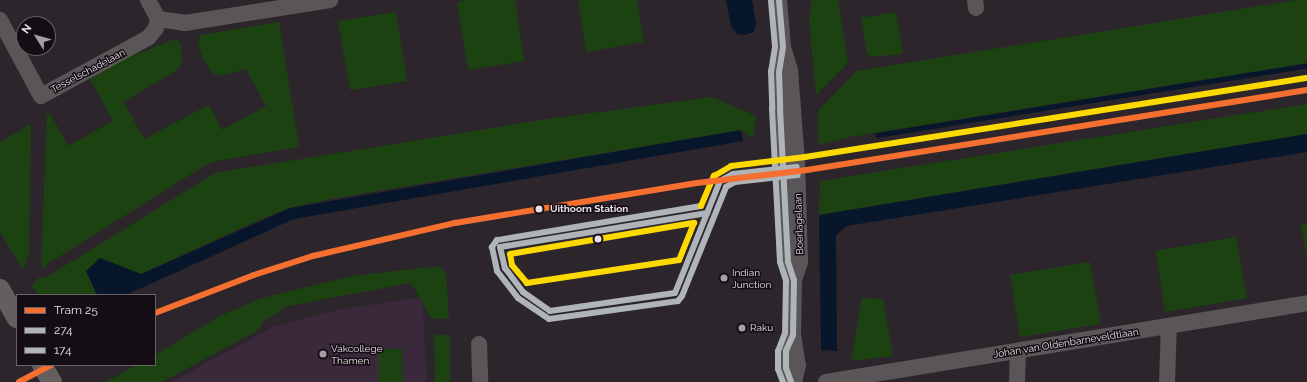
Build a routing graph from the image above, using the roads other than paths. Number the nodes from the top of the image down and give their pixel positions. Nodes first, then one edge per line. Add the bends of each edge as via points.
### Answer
1 (148, 0) edge
2 (330, 0) edge
3 (779, 0) edge
4 (158, 19) junction
5 (0, 20) edge
6 (1, 288) edge
7 (1307, 303) edge
8 (16, 316) edge
9 (1169, 326) junction
10 (793, 335) junction
11 (479, 344) dead end
12 (1018, 352) junction
13 (43, 366) edge
14 (874, 379) edge
15 (52, 382) edge
16 (480, 382) edge
17 (791, 382) edge
18 (794, 382) edge
19 (826, 382) edge
20 (1017, 382) edge
21 (1167, 382) edge

1 - 4 street
2 - 4 street via 185,23
3 - 10 street, Boerlagelaan via 783,47 790,70 791,168 800,262 794,280
4 - 5 street, Tesselschadelaan via 156,28 148,38 41,96
6 - 8 main road
7 - 9 street, Johan van Oldenbarneveldtlaan
9 - 12 street, Johan van Oldenbarneveldtlaan
9 - 21 street
10 - 17 street, Boerlagelaan via 786,351 786,368
10 - 18 street, Boerlagelaan via 798,365
11 - 16 street
12 - 14 street, Johan van Oldenbarneveldtlaan
12 - 20 street
13 - 15 main road
14 - 19 street, Johan van Oldenbarneveldtlaan

